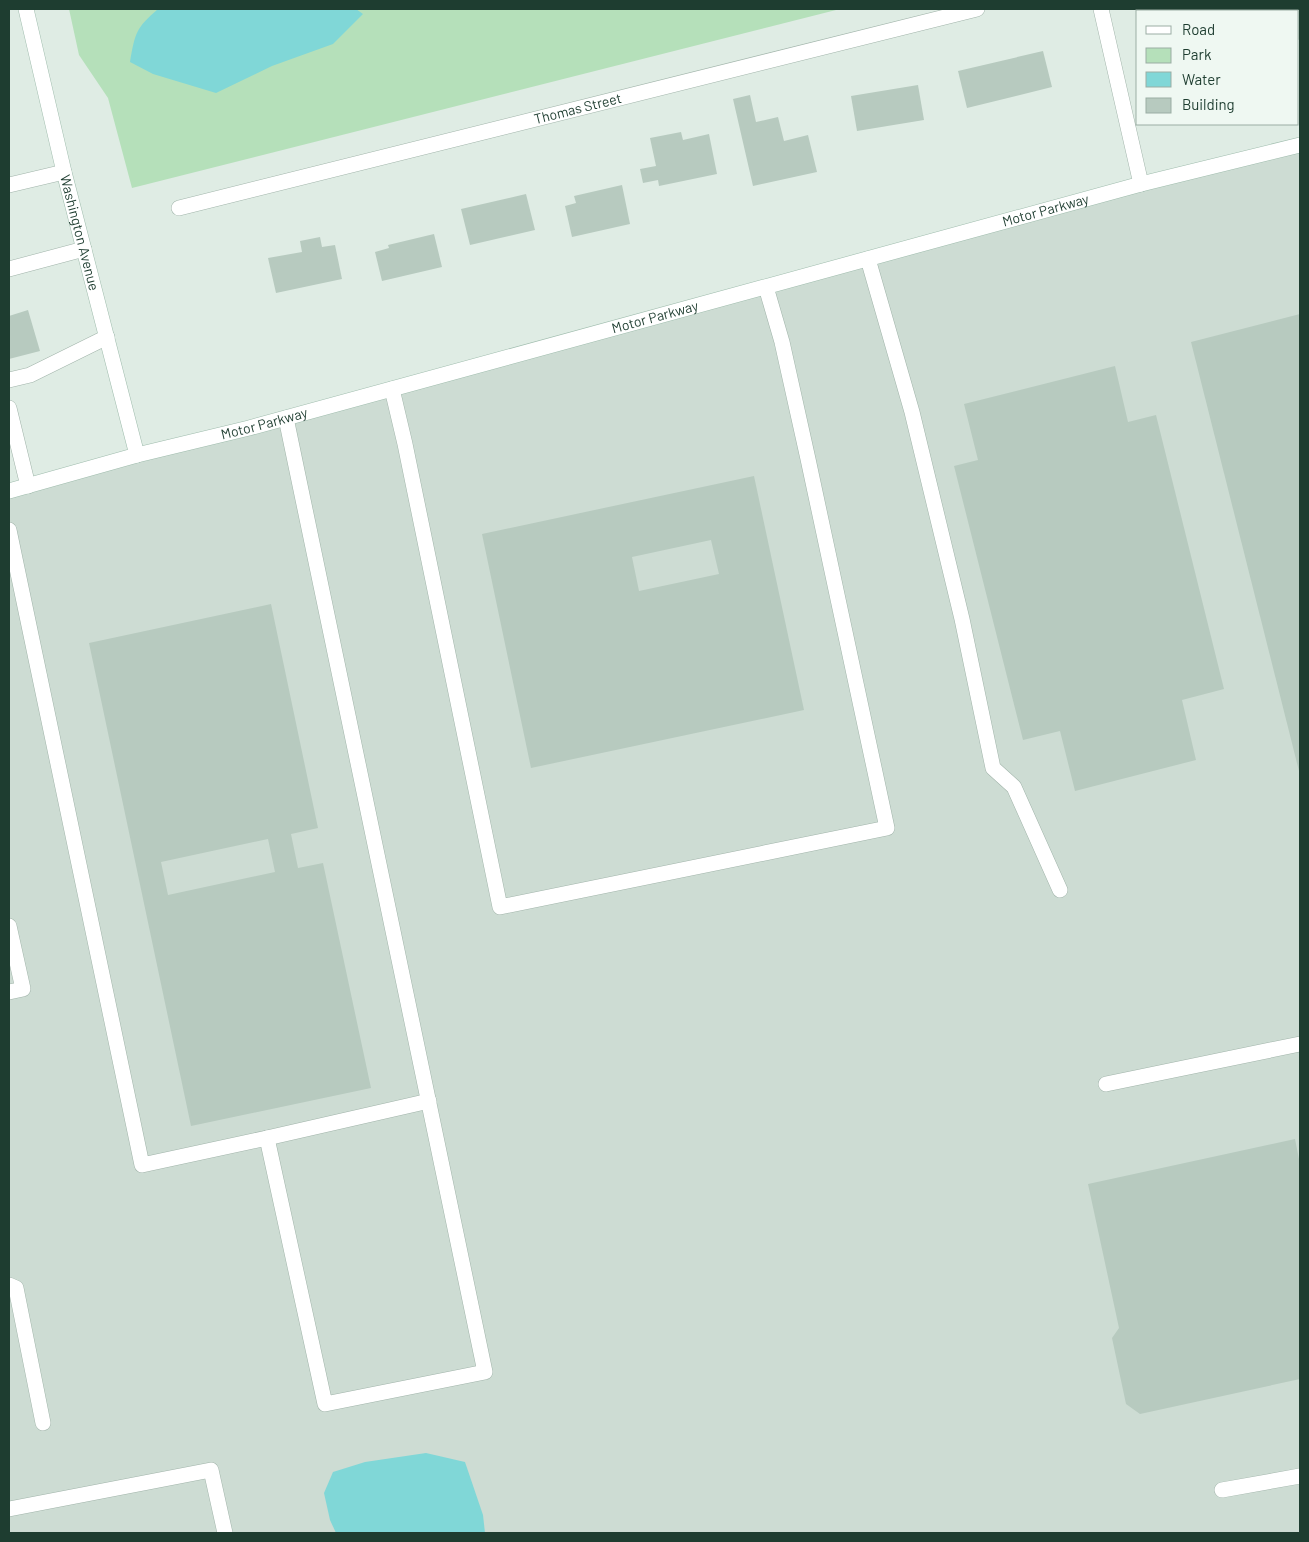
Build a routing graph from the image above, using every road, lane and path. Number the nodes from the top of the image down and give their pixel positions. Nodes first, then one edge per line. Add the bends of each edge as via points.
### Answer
1 (26, 9) edge
2 (977, 9) edge
3 (1101, 9) edge
4 (1300, 145) edge
5 (64, 172) junction
6 (9, 184) edge
7 (1141, 184) junction
8 (179, 208) dead end
9 (84, 249) junction
10 (868, 259) junction
11 (9, 269) edge
12 (766, 287) junction
13 (107, 337) junction
14 (9, 380) edge
15 (392, 390) junction
16 (9, 408) edge
17 (286, 418) junction
18 (138, 455) junction
19 (28, 486) junction
20 (9, 491) edge
21 (9, 530) edge
22 (1060, 890) dead end
23 (9, 926) edge
24 (9, 992) edge
25 (1300, 1044) edge
26 (1106, 1084) dead end
27 (429, 1101) junction
28 (267, 1138) junction
29 (9, 1285) edge
30 (43, 1423) dead end
31 (1300, 1476) edge
32 (1222, 1490) dead end
33 (9, 1509) edge
34 (225, 1533) edge

1 - 5 street, Washington Avenue
2 - 8 street, Thomas Street
3 - 7 street
4 - 7 street, Motor Parkway
5 - 6 street
5 - 9 street, Washington Avenue
7 - 10 street, Motor Parkway
9 - 11 street
9 - 13 street, Washington Avenue
10 - 12 street, Motor Parkway
10 - 22 street via 912,412 962,619 993,768 1014,787
12 - 15 street, Motor Parkway
12 - 15 street via 806,449 886,828 500,907
13 - 14 street via 30,375
13 - 18 street, Washington Avenue
15 - 17 street, Motor Parkway
16 - 19 street
17 - 18 street, Motor Parkway
17 - 27 street
18 - 19 street, Motor Parkway
19 - 20 street, Motor Parkway
21 - 28 street via 142,1165
23 - 24 street via 23,989
25 - 26 street
27 - 28 street
27 - 28 street via 485,1372 325,1404
29 - 30 street via 16,1288
31 - 32 street
33 - 34 street via 211,1470

